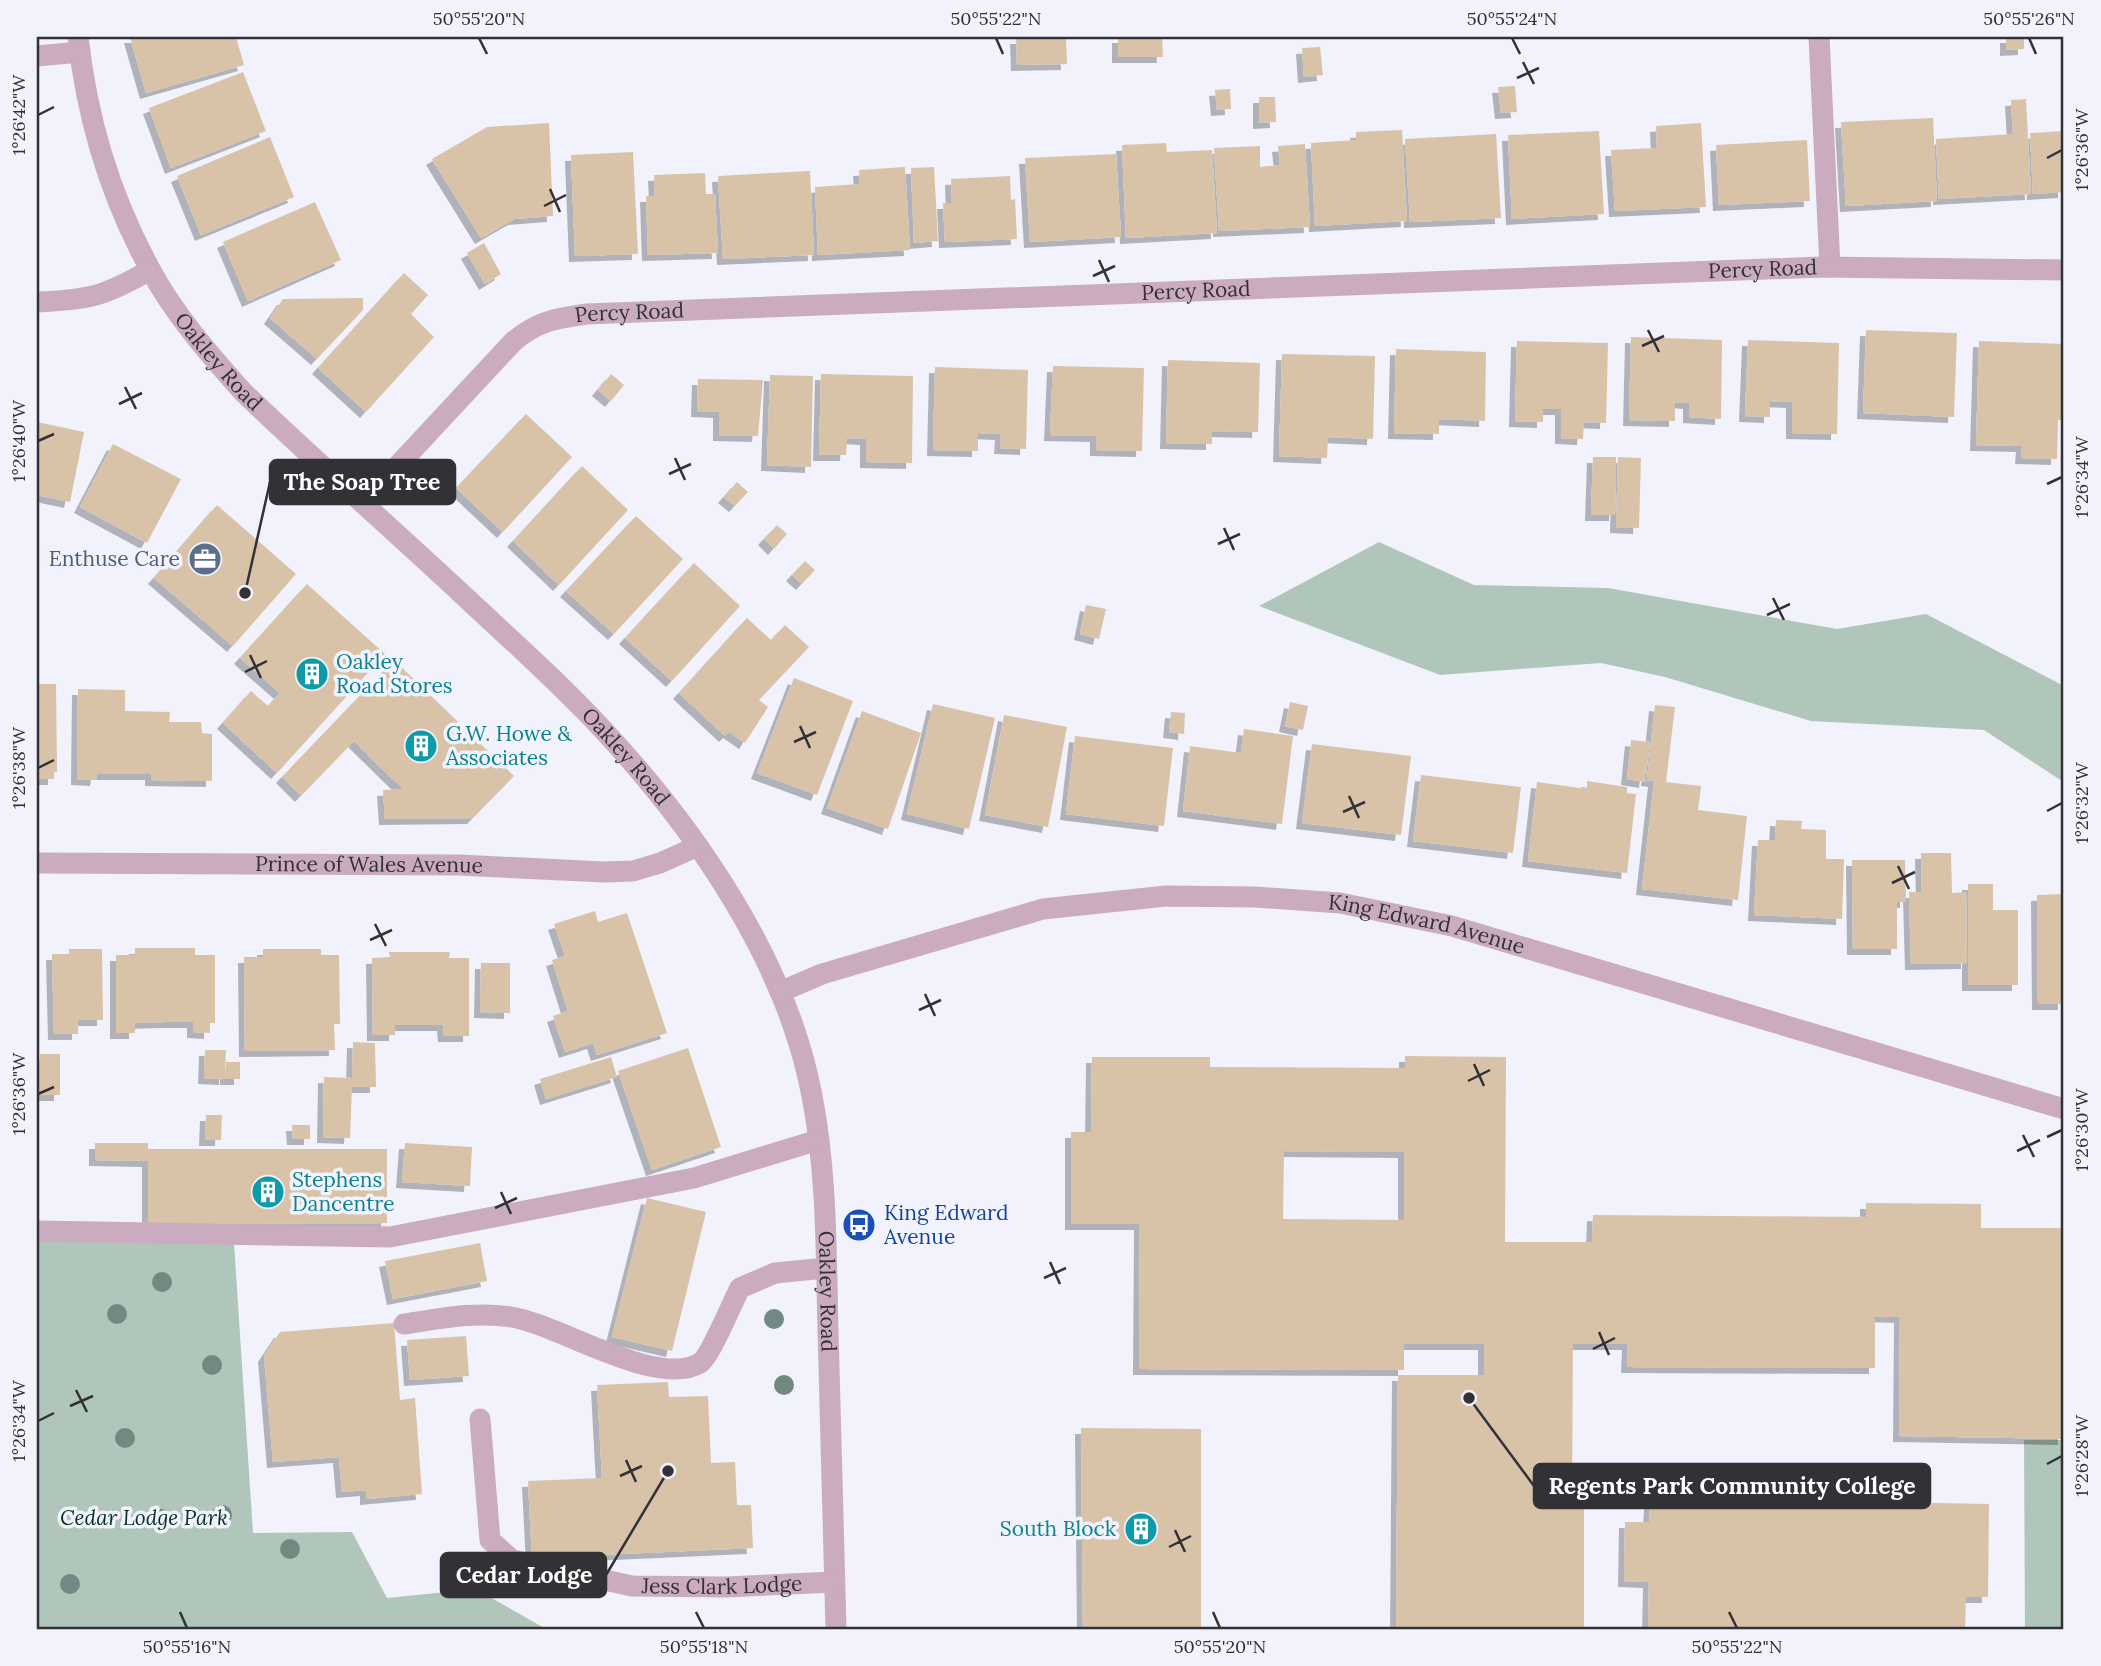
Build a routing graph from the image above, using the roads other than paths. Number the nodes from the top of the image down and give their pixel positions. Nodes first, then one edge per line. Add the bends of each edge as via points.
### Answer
1 (1819, 37) edge
2 (79, 44) edge
3 (37, 56) edge
4 (1829, 267) junction
5 (150, 270) junction
6 (2064, 270) edge
7 (37, 302) edge
8 (363, 503) junction
9 (698, 846) junction
10 (37, 863) edge
11 (780, 992) junction
12 (2064, 1109) edge
13 (818, 1140) junction
14 (37, 1231) edge
15 (826, 1268) junction
16 (404, 1324) dead end
17 (480, 1419) dead end
18 (834, 1582) junction
19 (836, 1629) edge

1 - 4 street
2 - 3 street
2 - 5 street, Oakley Road via 96,138 111,185
4 - 6 street, Percy Road
4 - 8 street, Percy Road via 564,317 529,328 513,342
5 - 7 street via 103,295
5 - 8 street, Oakley Road via 210,354 243,391
8 - 9 street, Oakley Road via 605,731
9 - 10 street, Prince of Wales Avenue via 633,871 604,872 459,865
9 - 11 street, Oakley Road via 729,893
11 - 12 street, King Edward Avenue via 821,974 1043,909 1166,896 1340,903 1452,926
11 - 13 street, Oakley Road via 799,1043
13 - 14 street via 694,1178 390,1237
13 - 15 street, Oakley Road
15 - 16 street via 775,1273 740,1288 710,1354 682,1370 655,1368 513,1317 472,1315
15 - 18 street, Oakley Road
17 - 18 street, Jess Clark Lodge via 490,1540 512,1560 632,1586
18 - 19 street, Oakley Road

